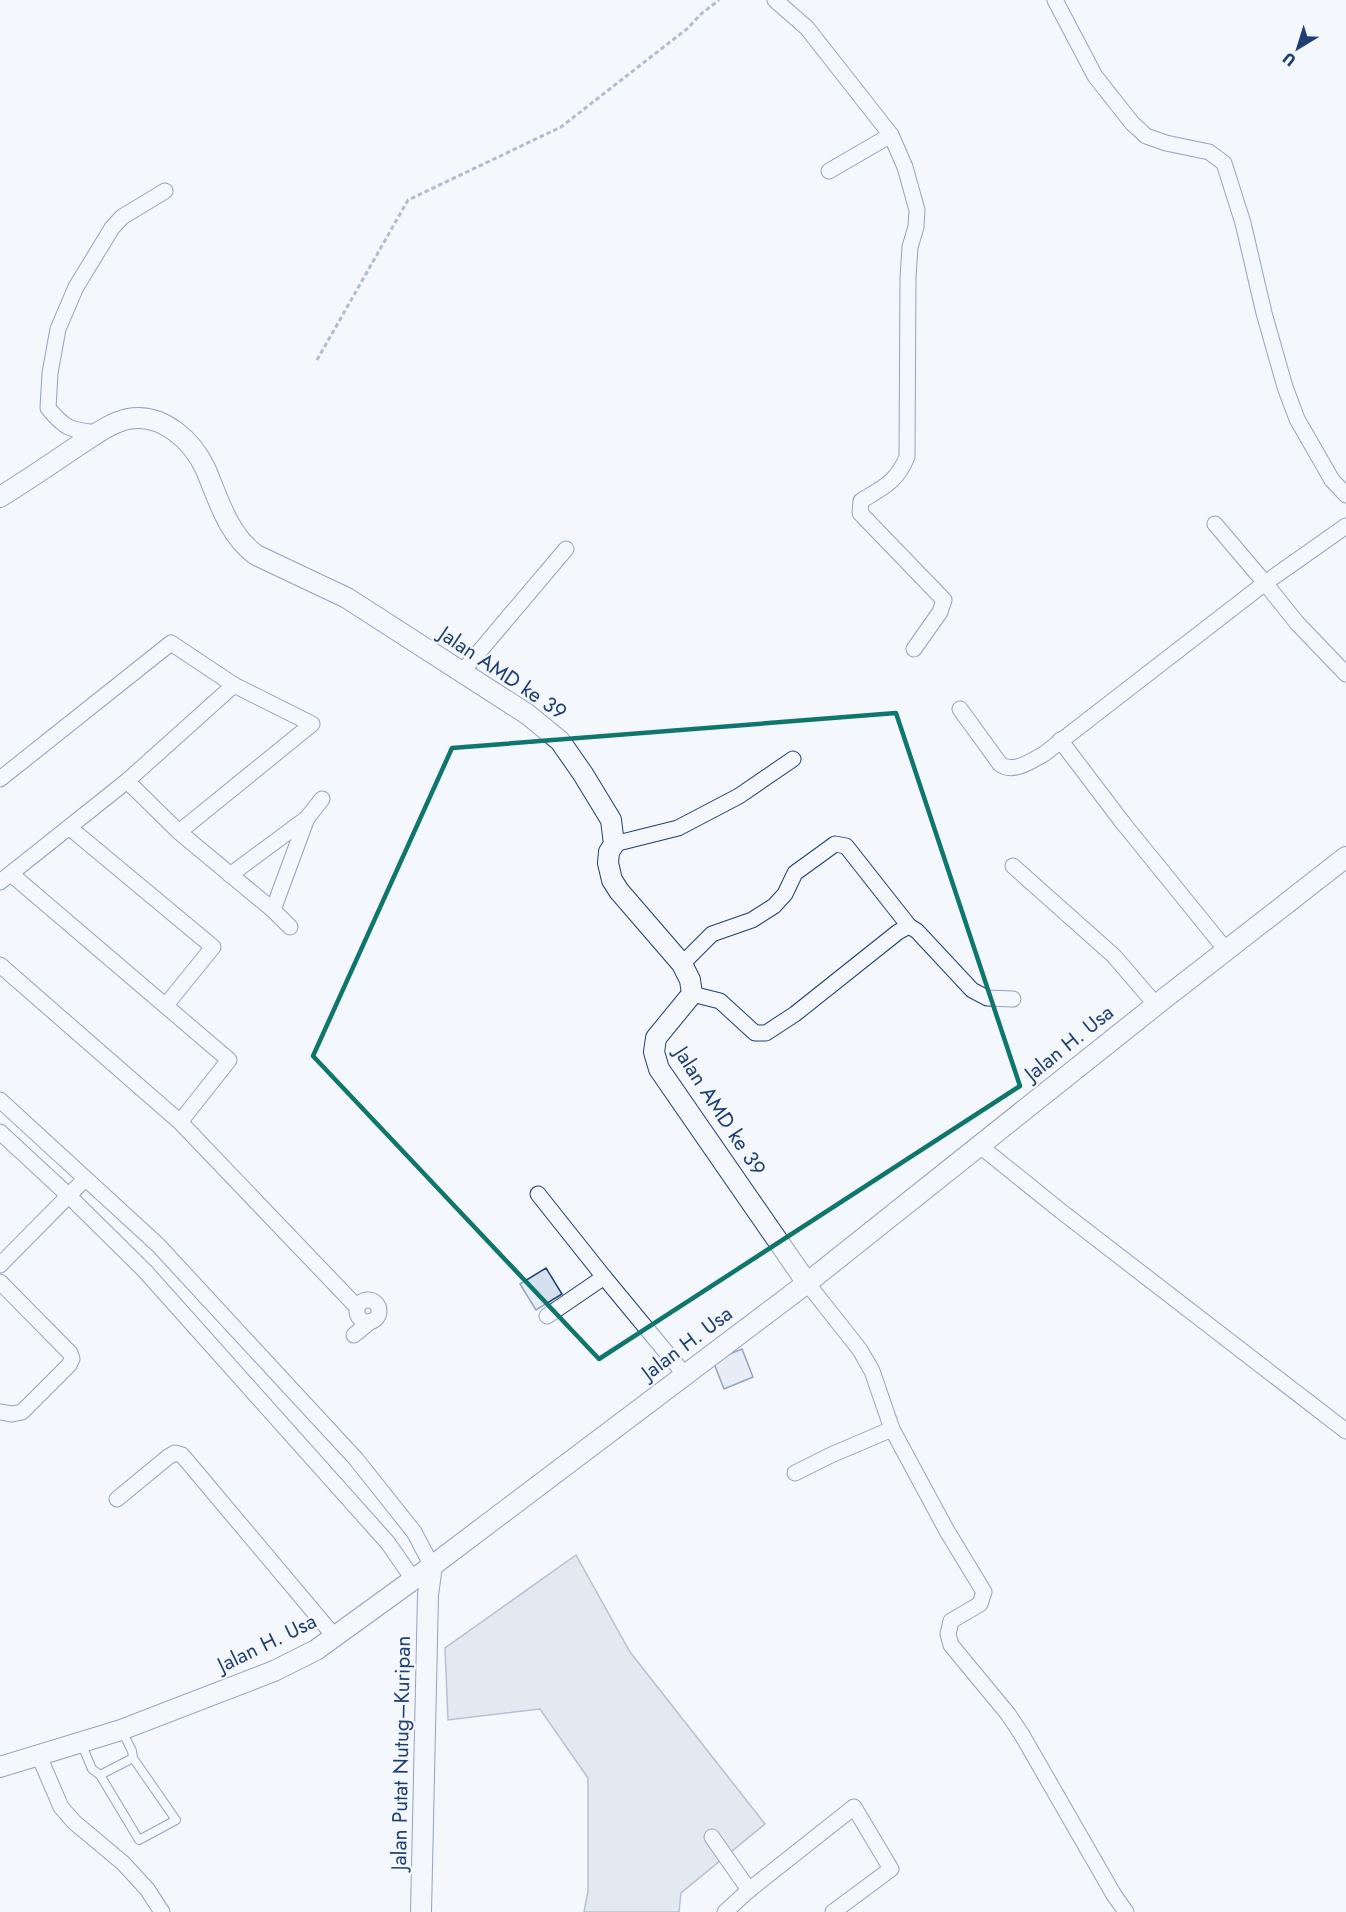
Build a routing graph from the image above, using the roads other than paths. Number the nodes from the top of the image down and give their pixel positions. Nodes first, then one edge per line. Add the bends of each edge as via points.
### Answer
1 (775, 0) edge
2 (1055, 0) edge
3 (891, 135) junction
4 (828, 171) dead end
5 (165, 191) dead end
6 (99, 433) junction
7 (1346, 495) edge
8 (0, 497) edge
9 (1215, 524) dead end
10 (1346, 525) edge
11 (566, 549) dead end
12 (1265, 583) junction
13 (914, 649) dead end
14 (462, 672) junction
15 (1346, 674) edge
16 (234, 684) junction
17 (960, 709) dead end
18 (1060, 740) junction
19 (793, 759) dead end
20 (0, 779) edge
21 (127, 782) junction
22 (322, 799) dead end
23 (307, 818) junction
24 (70, 828) junction
25 (179, 832) junction
26 (614, 844) junction
27 (1346, 857) edge
28 (1013, 866) dead end
29 (230, 874) junction
30 (5, 878) edge
31 (273, 910) junction
32 (909, 926) junction
33 (290, 927) dead end
34 (1226, 950) junction
35 (682, 964) junction
36 (0, 965) edge
37 (692, 994) junction
38 (1013, 999) dead end
39 (166, 1005) junction
40 (1156, 1005) junction
41 (0, 1100) edge
42 (180, 1122) junction
43 (0, 1132) edge
44 (980, 1146) junction
45 (85, 1179) junction
46 (537, 1194) dead end
47 (68, 1195) junction
48 (0, 1264) edge
49 (604, 1277) junction
50 (0, 1282) edge
51 (807, 1283) junction
52 (547, 1316) dead end
53 (354, 1335) dead end
54 (685, 1376) junction
55 (0, 1412) edge
56 (892, 1429) junction
57 (1346, 1431) edge
58 (795, 1473) dead end
59 (117, 1499) dead end
60 (432, 1566) junction
61 (413, 1579) junction
62 (428, 1595) junction
63 (335, 1637) junction
64 (121, 1730) junction
65 (81, 1743) junction
66 (39, 1756) junction
67 (133, 1758) junction
68 (0, 1767) edge
69 (100, 1774) junction
70 (712, 1837) dead end
71 (749, 1890) junction
72 (162, 1912) edge
73 (421, 1912) edge
74 (725, 1912) edge
75 (833, 1912) edge
76 (1126, 1912) edge

1 - 3 street via 807,27
2 - 7 street via 1095,76 1132,123 1146,136 1209,152 1224,163 1297,419 1332,480
3 - 4 street
3 - 13 street via 917,210 908,277 907,457 893,481 859,506 860,513 944,600
5 - 6 street via 122,217 112,228 76,287 58,329 48,408 61,425
6 - 8 street, Jalan AMD ke 39
6 - 14 street, Jalan AMD ke 39 via 117,423 142,418 171,428 203,464 232,530 243,545 256,555 347,598
9 - 12 street
10 - 12 street
11 - 14 street
12 - 15 street
12 - 18 street
14 - 26 street, Jalan AMD ke 39 via 527,714 560,741 611,820
16 - 20 street via 171,643
16 - 21 street
16 - 25 street via 312,724
17 - 18 street via 1005,768 1014,768 1044,754
18 - 34 street
19 - 26 street via 739,796 678,828
21 - 24 street
21 - 25 street
22 - 23 street
23 - 29 street
23 - 31 street
24 - 30 street
24 - 39 street via 213,947
25 - 29 street
26 - 35 street, Jalan AMD ke 39 via 608,863 618,891
27 - 34 street, Jalan H. Usa
28 - 40 street via 1114,956
29 - 31 street
30 - 39 street
31 - 33 street
32 - 35 street via 846,846 835,844 795,873 774,906 752,920 712,934
32 - 37 street via 766,1033 755,1033 720,1001
32 - 38 street via 972,990 987,998
34 - 40 street, Jalan H. Usa
35 - 37 street, Jalan AMD ke 39
36 - 42 street
37 - 51 street, Jalan AMD ke 39 via 656,1038 654,1052 659,1069
39 - 42 street via 229,1060
40 - 44 street, Jalan H. Usa
41 - 45 street
42 - 53 street via 357,1307 369,1299 378,1305 376,1319
43 - 47 street
44 - 51 street, Jalan H. Usa
44 - 57 street
45 - 47 street
45 - 60 street via 158,1245 356,1459 414,1532
46 - 49 street
47 - 48 street
47 - 61 street via 153,1280 388,1543
49 - 52 street
49 - 54 street
50 - 55 street via 72,1359 22,1412
51 - 54 street, Jalan H. Usa
51 - 56 street via 860,1350 872,1371
54 - 60 street, Jalan H. Usa
56 - 58 street
56 - 76 street via 984,1592 980,1604 951,1621 951,1645 1022,1735
59 - 63 street via 168,1457 182,1455
60 - 61 street, Jalan H. Usa
60 - 62 street, Jalan Putat Nutug–Kuripan
61 - 62 street
61 - 63 street, Jalan H. Usa
62 - 73 street, Jalan Putat Nutug–Kuripan
63 - 64 street, Jalan H. Usa via 274,1671
64 - 65 street, Jalan H. Usa
64 - 67 lane
65 - 66 street, Jalan H. Usa
65 - 69 lane via 92,1769
66 - 68 street, Jalan H. Usa
66 - 72 street via 61,1807 123,1863 147,1888
67 - 69 lane
67 - 69 lane via 176,1820 139,1840
70 - 71 street
71 - 74 street
71 - 75 street via 854,1807 891,1869

